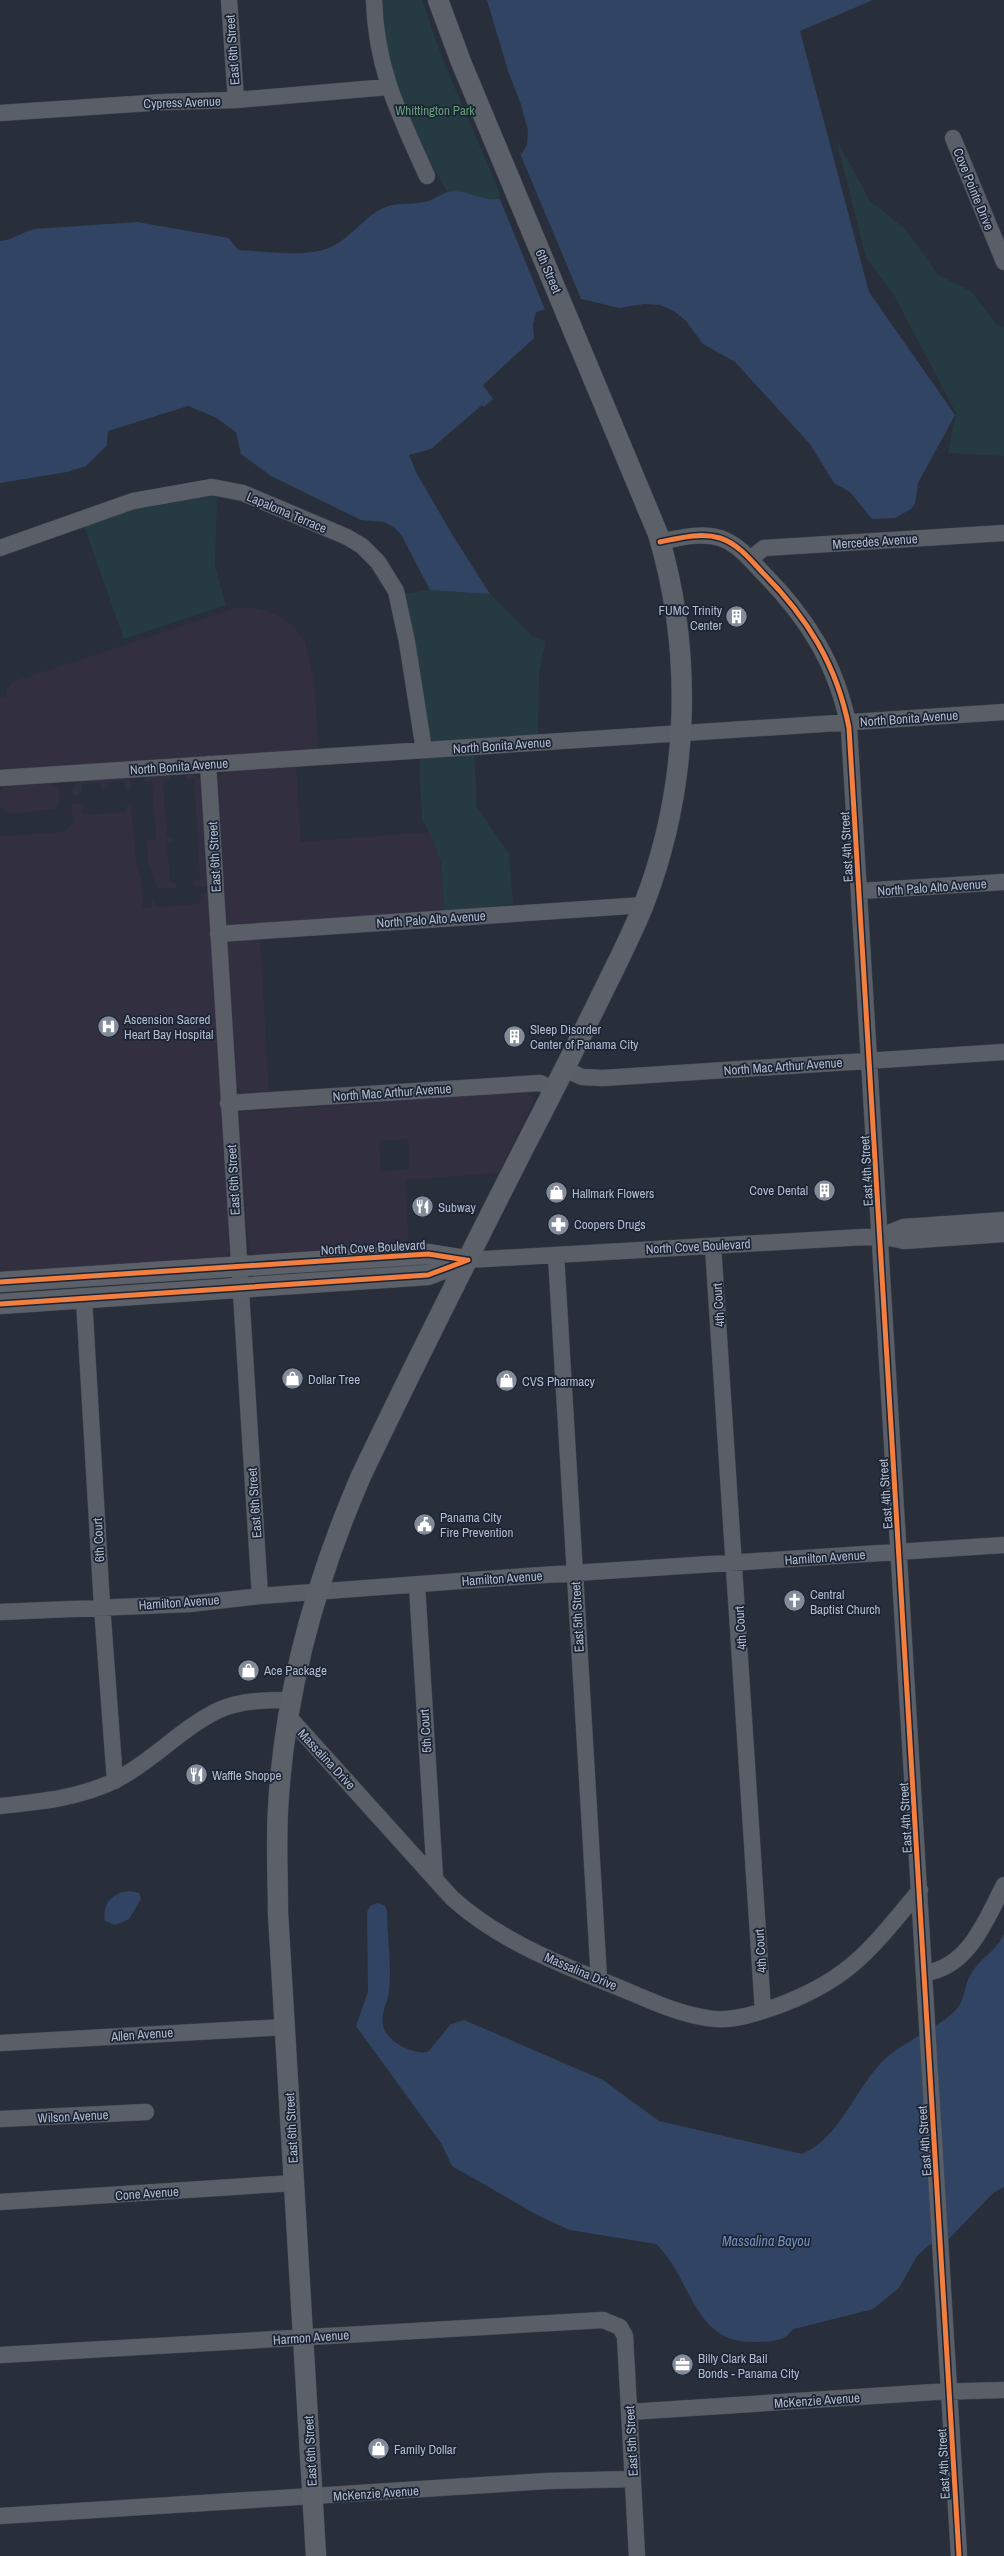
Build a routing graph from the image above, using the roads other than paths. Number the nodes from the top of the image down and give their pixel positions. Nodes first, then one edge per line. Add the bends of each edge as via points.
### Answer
1 (229, 0) edge
2 (374, 0) edge
3 (438, 0) edge
4 (388, 87) junction
5 (236, 100) junction
6 (0, 113) edge
7 (953, 138) dead end
8 (427, 176) dead end
9 (1004, 262) edge
10 (1004, 533) edge
11 (660, 542) junction
12 (0, 548) edge
13 (750, 559) junction
14 (1004, 712) edge
15 (848, 722) junction
16 (681, 734) junction
17 (424, 750) junction
18 (208, 764) junction
19 (0, 778) edge
20 (1004, 882) edge
21 (860, 891) junction
22 (644, 904) junction
23 (218, 934) junction
24 (1004, 1052) edge
25 (870, 1060) junction
26 (564, 1069) junction
27 (554, 1089) junction
28 (228, 1103) junction
29 (1004, 1220) edge
30 (1004, 1234) edge
31 (880, 1236) junction
32 (713, 1246) junction
33 (556, 1255) junction
34 (468, 1260) junction
35 (238, 1267) junction
36 (0, 1282) edge
37 (240, 1288) junction
38 (84, 1299) junction
39 (0, 1304) edge
40 (1004, 1545) edge
41 (900, 1552) junction
42 (736, 1563) junction
43 (574, 1573) junction
44 (416, 1585) junction
45 (317, 1592) junction
46 (260, 1596) junction
47 (102, 1606) junction
48 (0, 1612) edge
49 (290, 1708) junction
50 (115, 1781) junction
51 (0, 1806) edge
52 (434, 1878) junction
53 (1004, 1886) edge
54 (920, 1890) junction
55 (925, 1973) junction
56 (598, 1980) junction
57 (763, 2011) junction
58 (285, 2027) junction
59 (0, 2044) edge
60 (146, 2112) dead end
61 (0, 2119) edge
62 (294, 2183) junction
63 (0, 2202) edge
64 (620, 2327) joint
65 (303, 2337) junction
66 (0, 2355) edge
67 (1004, 2390) edge
68 (950, 2392) junction
69 (630, 2412) junction
70 (633, 2479) junction
71 (312, 2497) junction
72 (0, 2516) edge
73 (316, 2556) edge
74 (637, 2556) edge
75 (959, 2556) edge

1 - 5 street, East 6th Street
2 - 4 street via 377,42
3 - 11 main road, 6th Street via 461,62
4 - 5 street, Cypress Avenue
4 - 8 street
5 - 6 street, Cypress Avenue
7 - 9 street, Cove Pointe Drive
10 - 13 street, Mercedes Avenue via 764,548
11 - 13 street, East 4th Street via 691,536 715,537 732,544
11 - 16 main road, 6th Street via 680,648
12 - 17 street, Lapaloma Terrace via 133,502 212,487 243,493 347,537 362,546 378,562 396,592 407,642
13 - 15 street, East 4th Street via 792,604 816,638 835,676
14 - 15 street, North Bonita Avenue
15 - 16 street, North Bonita Avenue
15 - 21 street, East 4th Street
16 - 17 street, North Bonita Avenue
16 - 22 main road, 6th Street via 670,819
17 - 18 street, North Bonita Avenue
18 - 19 street, North Bonita Avenue
18 - 23 street, East 6th Street
20 - 21 street, North Palo Alto Avenue
21 - 25 street, East 4th Street
22 - 23 street, North Palo Alto Avenue
22 - 26 main road, 6th Street
23 - 28 street, East 6th Street
24 - 25 street, North Mac Arthur Avenue
25 - 26 street, North Mac Arthur Avenue via 603,1078 583,1078
25 - 31 street, East 4th Street
26 - 27 main road, 6th Street
27 - 28 street, North Mac Arthur Avenue via 540,1083
27 - 34 main road, East 6th Street
28 - 35 street, East 6th Street
29 - 31 street, North Cove Boulevard via 904,1227
30 - 31 street, North Cove Boulevard via 904,1241
31 - 32 street, North Cove Boulevard
31 - 41 street, East 4th Street
32 - 33 street, North Cove Boulevard
32 - 42 street, 4th Court
33 - 34 street, North Cove Boulevard
33 - 43 street, East 5th Street
34 - 35 main road, North Cove Boulevard via 428,1254
34 - 37 main road, North Cove Boulevard via 428,1275
34 - 45 main road, East 6th Street via 361,1476
35 - 36 main road, North Cove Boulevard
35 - 37 street, East 6th Street
37 - 38 main road, North Cove Boulevard
37 - 46 street, East 6th Street
38 - 39 main road, North Cove Boulevard
38 - 47 street, 6th Court
40 - 41 street, Hamilton Avenue
41 - 42 street, Hamilton Avenue
41 - 54 street, East 4th Street
42 - 43 street, Hamilton Avenue
42 - 57 street, 4th Court
43 - 44 street, Hamilton Avenue
43 - 56 street, East 5th Street
44 - 45 street, Hamilton Avenue
44 - 52 street, 5th Court
45 - 46 street, Hamilton Avenue
45 - 49 main road, East 6th Street
46 - 47 street, Hamilton Avenue via 189,1604
47 - 48 street, Hamilton Avenue
47 - 50 street, 6th Court
49 - 50 street via 250,1702 220,1710 195,1725 150,1760
49 - 52 street, Massalina Drive
49 - 58 main road, East 6th Street via 279,1791 277,1837 278,1913
50 - 51 street via 47,1801
52 - 56 street, Massalina Drive via 465,1909 506,1937
53 - 55 street via 981,1931 968,1949 944,1968
54 - 55 street, East 4th Street
54 - 57 street, Massalina Drive via 873,1947 849,1969 810,1993
55 - 68 street, East 4th Street
56 - 57 street, Massalina Drive via 706,2018 734,2018
58 - 59 street, Allen Avenue
58 - 62 main road, East 6th Street
60 - 61 street, Wilson Avenue
62 - 63 street, Cone Avenue
62 - 65 main road, East 6th Street
64 - 65 street, Harmon Avenue via 603,2320
64 - 69 street, East 5th Street via 625,2336
65 - 66 street, Harmon Avenue
65 - 71 main road, East 6th Street
67 - 68 street, McKenzie Avenue
68 - 69 street, McKenzie Avenue
68 - 75 street, East 4th Street
69 - 70 street, East 5th Street
70 - 71 street, McKenzie Avenue via 547,2481
70 - 74 street, East 5th Street
71 - 72 street, McKenzie Avenue
71 - 73 main road, East 6th Street

